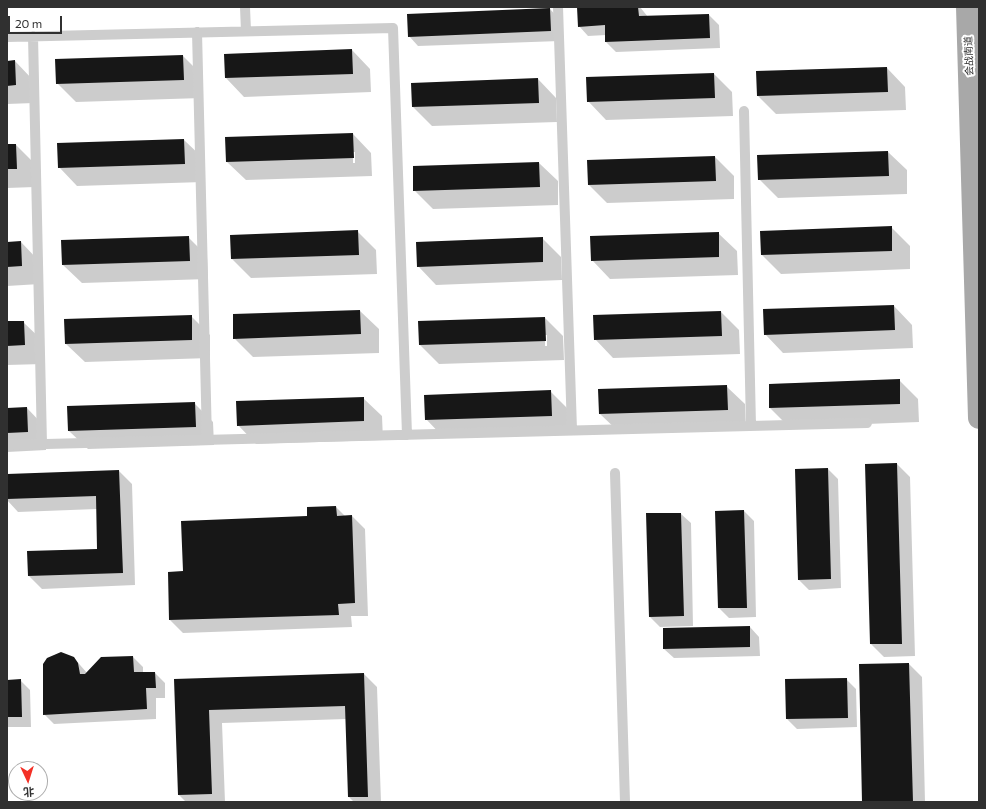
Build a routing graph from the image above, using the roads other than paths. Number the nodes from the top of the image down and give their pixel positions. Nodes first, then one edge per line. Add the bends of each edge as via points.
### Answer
1 (245, 7) edge
2 (558, 7) edge
3 (967, 7) edge
4 (246, 31) junction
5 (197, 32) junction
6 (7, 36) edge
7 (33, 36) junction
8 (744, 111) dead end
9 (979, 418) edge
10 (867, 423) dead end
11 (751, 426) junction
12 (572, 430) junction
13 (407, 435) junction
14 (207, 440) junction
15 (42, 444) junction
16 (7, 445) edge
17 (615, 473) dead end
18 (625, 802) edge

1 - 4 lane
2 - 12 lane
3 - 9 main road, 会战南道
4 - 5 lane
4 - 13 lane via 393,28
5 - 7 lane
5 - 14 lane
6 - 7 lane
7 - 15 lane
8 - 11 lane
10 - 11 lane
11 - 12 lane
12 - 13 lane
13 - 14 lane
14 - 15 lane
15 - 16 lane
17 - 18 lane

